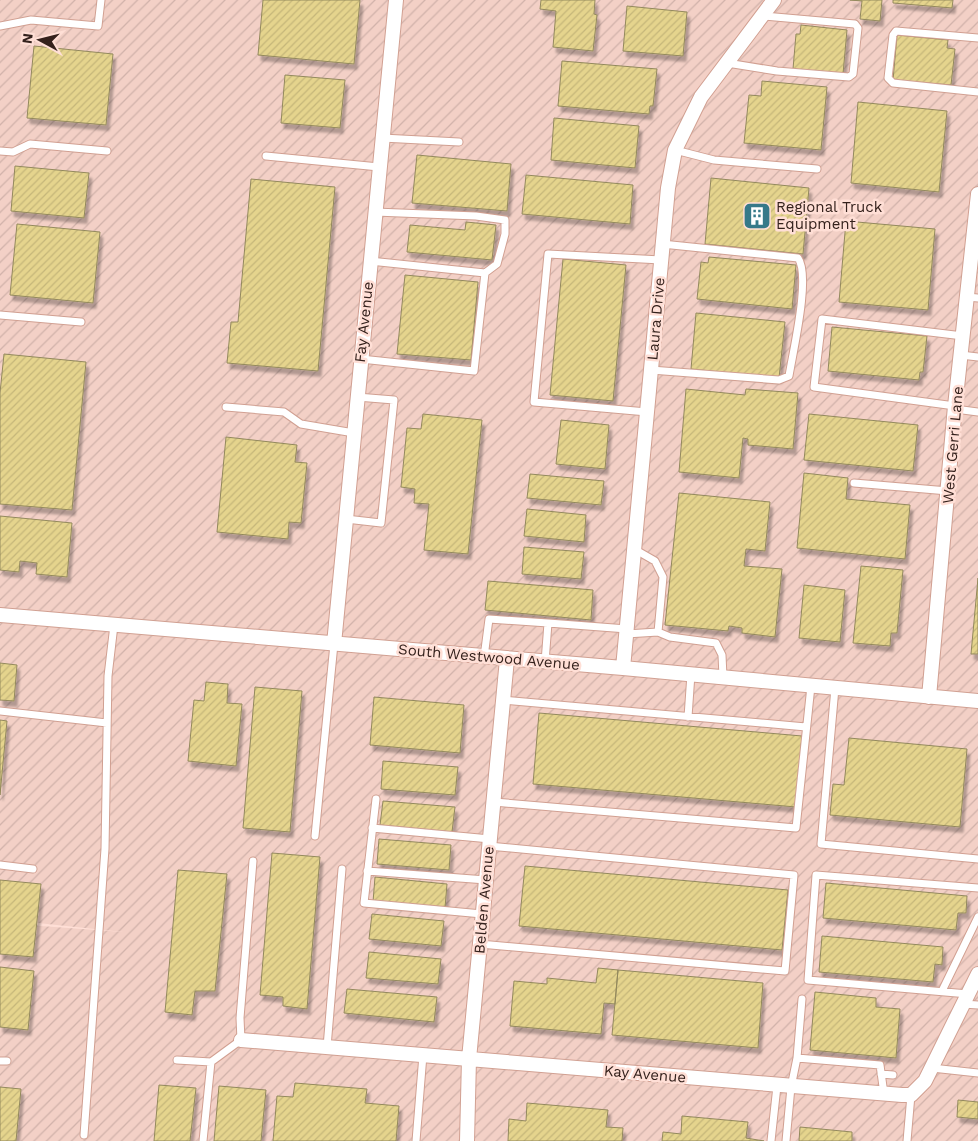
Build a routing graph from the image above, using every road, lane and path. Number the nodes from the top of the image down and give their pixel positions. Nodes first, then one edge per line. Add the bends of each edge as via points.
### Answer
1 (101, 0) edge
2 (396, 0) edge
3 (774, 0) edge
4 (764, 16) junction
5 (0, 26) edge
6 (978, 38) edge
7 (727, 63) junction
8 (978, 92) edge
9 (382, 138) junction
10 (459, 142) dead end
11 (0, 150) edge
12 (675, 150) junction
13 (107, 152) dead end
14 (266, 156) dead end
15 (379, 167) junction
16 (817, 169) dead end
17 (978, 194) edge
18 (375, 212) junction
19 (976, 233) edge
20 (662, 244) junction
21 (661, 260) junction
22 (370, 261) junction
23 (485, 274) junction
24 (972, 298) edge
25 (0, 315) edge
26 (81, 322) dead end
27 (963, 336) junction
28 (961, 355) junction
29 (978, 357) edge
30 (360, 359) junction
31 (651, 370) junction
32 (357, 397) junction
33 (226, 407) dead end
34 (955, 408) junction
35 (647, 412) junction
36 (978, 412) edge
37 (354, 433) junction
38 (854, 483) dead end
39 (949, 491) junction
40 (346, 519) junction
41 (634, 549) junction
42 (0, 615) edge
43 (548, 623) junction
44 (114, 625) junction
45 (626, 632) junction
46 (658, 632) junction
47 (334, 644) junction
48 (484, 657) junction
49 (507, 659) junction
50 (545, 662) junction
51 (623, 668) junction
52 (691, 674) junction
53 (723, 677) junction
54 (810, 686) junction
55 (835, 688) junction
56 (929, 697) junction
57 (503, 700) junction
58 (978, 701) edge
59 (0, 711) edge
60 (688, 717) junction
61 (108, 723) junction
62 (806, 727) junction
63 (376, 799) dead end
64 (494, 802) junction
65 (372, 828) junction
66 (315, 836) dead end
67 (490, 842) junction
68 (978, 859) edge
69 (253, 861) dead end
70 (0, 865) edge
71 (33, 869) dead end
72 (342, 869) dead end
73 (367, 871) junction
74 (486, 880) junction
75 (978, 888) edge
76 (482, 914) junction
77 (978, 917) edge
78 (480, 944) junction
79 (978, 974) edge
80 (942, 992) junction
81 (802, 999) dead end
82 (966, 999) junction
83 (978, 1005) edge
84 (241, 1040) junction
85 (327, 1047) junction
86 (423, 1055) junction
87 (798, 1058) junction
88 (470, 1059) junction
89 (177, 1060) dead end
90 (211, 1062) junction
91 (932, 1068) junction
92 (978, 1073) edge
93 (881, 1074) junction
94 (893, 1075) dead end
95 (784, 1086) junction
96 (911, 1094) junction
97 (884, 1095) junction
98 (84, 1135) dead end
99 (203, 1141) edge
100 (416, 1141) edge
101 (467, 1141) edge
102 (772, 1141) edge
103 (786, 1141) edge
104 (907, 1141) edge

1 - 5 lane via 98,26 31,20
2 - 9 street, Fay Avenue
3 - 4 street, Laura Drive
4 - 7 street, Laura Drive
4 - 7 lane via 855,24 858,28 853,74 849,77 777,71
6 - 8 lane via 896,31 888,78 893,83
7 - 12 street, Laura Drive via 701,98
9 - 10 lane
9 - 15 street, Fay Avenue
11 - 13 lane via 13,152 30,144
12 - 16 lane via 714,160
12 - 20 street, Laura Drive
14 - 15 lane
15 - 18 street, Fay Avenue
17 - 19 street, West Gerri Lane
18 - 22 street, Fay Avenue
18 - 23 lane via 505,220 505,234 497,264
19 - 24 street, West Gerri Lane
20 - 21 street, Laura Drive
20 - 31 lane via 798,258 804,265 803,285 789,376 779,380
21 - 31 street, Laura Drive
21 - 35 lane via 548,254 534,402
22 - 23 lane
22 - 30 street, Fay Avenue
23 - 30 lane via 474,371
24 - 27 street, West Gerri Lane
25 - 26 lane
27 - 28 street, West Gerri Lane
27 - 34 lane via 822,319 814,386
28 - 29 lane
28 - 34 street, West Gerri Lane
30 - 32 street, Fay Avenue
31 - 35 street, Laura Drive
32 - 37 street, Fay Avenue
32 - 40 lane via 394,400 381,523
33 - 37 lane via 284,412 301,424
34 - 36 lane
34 - 39 street, West Gerri Lane
35 - 41 street, Laura Drive
37 - 40 street, Fay Avenue
38 - 39 lane
39 - 56 street, West Gerri Lane
40 - 47 street, Fay Avenue
41 - 45 street, Laura Drive
41 - 46 lane via 655,561 663,576
42 - 44 street, South Westwood Avenue
43 - 45 lane
43 - 48 lane via 490,619
43 - 50 lane
44 - 47 street, South Westwood Avenue
44 - 61 lane via 108,676
45 - 46 lane
45 - 51 street, Laura Drive
46 - 53 lane via 670,637 716,642 722,655
47 - 48 street, South Westwood Avenue
47 - 66 lane
48 - 49 street, South Westwood Avenue
49 - 50 street, South Westwood Avenue
49 - 57 street, Belden Avenue
50 - 51 street, South Westwood Avenue
51 - 52 street, South Westwood Avenue
52 - 53 street, South Westwood Avenue
52 - 60 lane
53 - 54 street, South Westwood Avenue
54 - 55 street, South Westwood Avenue
54 - 62 lane
55 - 56 street, South Westwood Avenue
55 - 68 lane via 821,844
56 - 58 street, South Westwood Avenue
57 - 60 lane
57 - 64 street, Belden Avenue
59 - 61 lane
60 - 62 lane
61 - 98 lane via 105,849
62 - 64 lane via 796,828
63 - 65 lane
64 - 67 street, Belden Avenue
65 - 67 lane
65 - 73 lane
67 - 74 street, Belden Avenue
67 - 78 lane via 794,875 785,971
69 - 84 lane
70 - 71 lane
72 - 85 lane
73 - 74 lane
73 - 76 lane via 364,903
74 - 76 street, Belden Avenue
75 - 80 lane via 816,875 808,980
76 - 78 street, Belden Avenue
77 - 80 lane
78 - 88 street, Belden Avenue
79 - 82 street
80 - 82 lane
81 - 87 lane
82 - 83 lane
82 - 91 street
84 - 85 street, Kay Avenue
84 - 90 lane
85 - 86 street, Kay Avenue
86 - 88 street, Kay Avenue
86 - 100 lane
87 - 93 lane via 880,1065
87 - 95 lane
88 - 95 street, Kay Avenue
88 - 101 street, Belden Avenue
89 - 90 lane
90 - 99 lane
91 - 92 lane
91 - 96 street via 925,1081
93 - 94 lane
93 - 97 lane
95 - 97 street, Kay Avenue
95 - 102 lane
95 - 103 lane
96 - 97 street, Kay Avenue
96 - 104 lane

